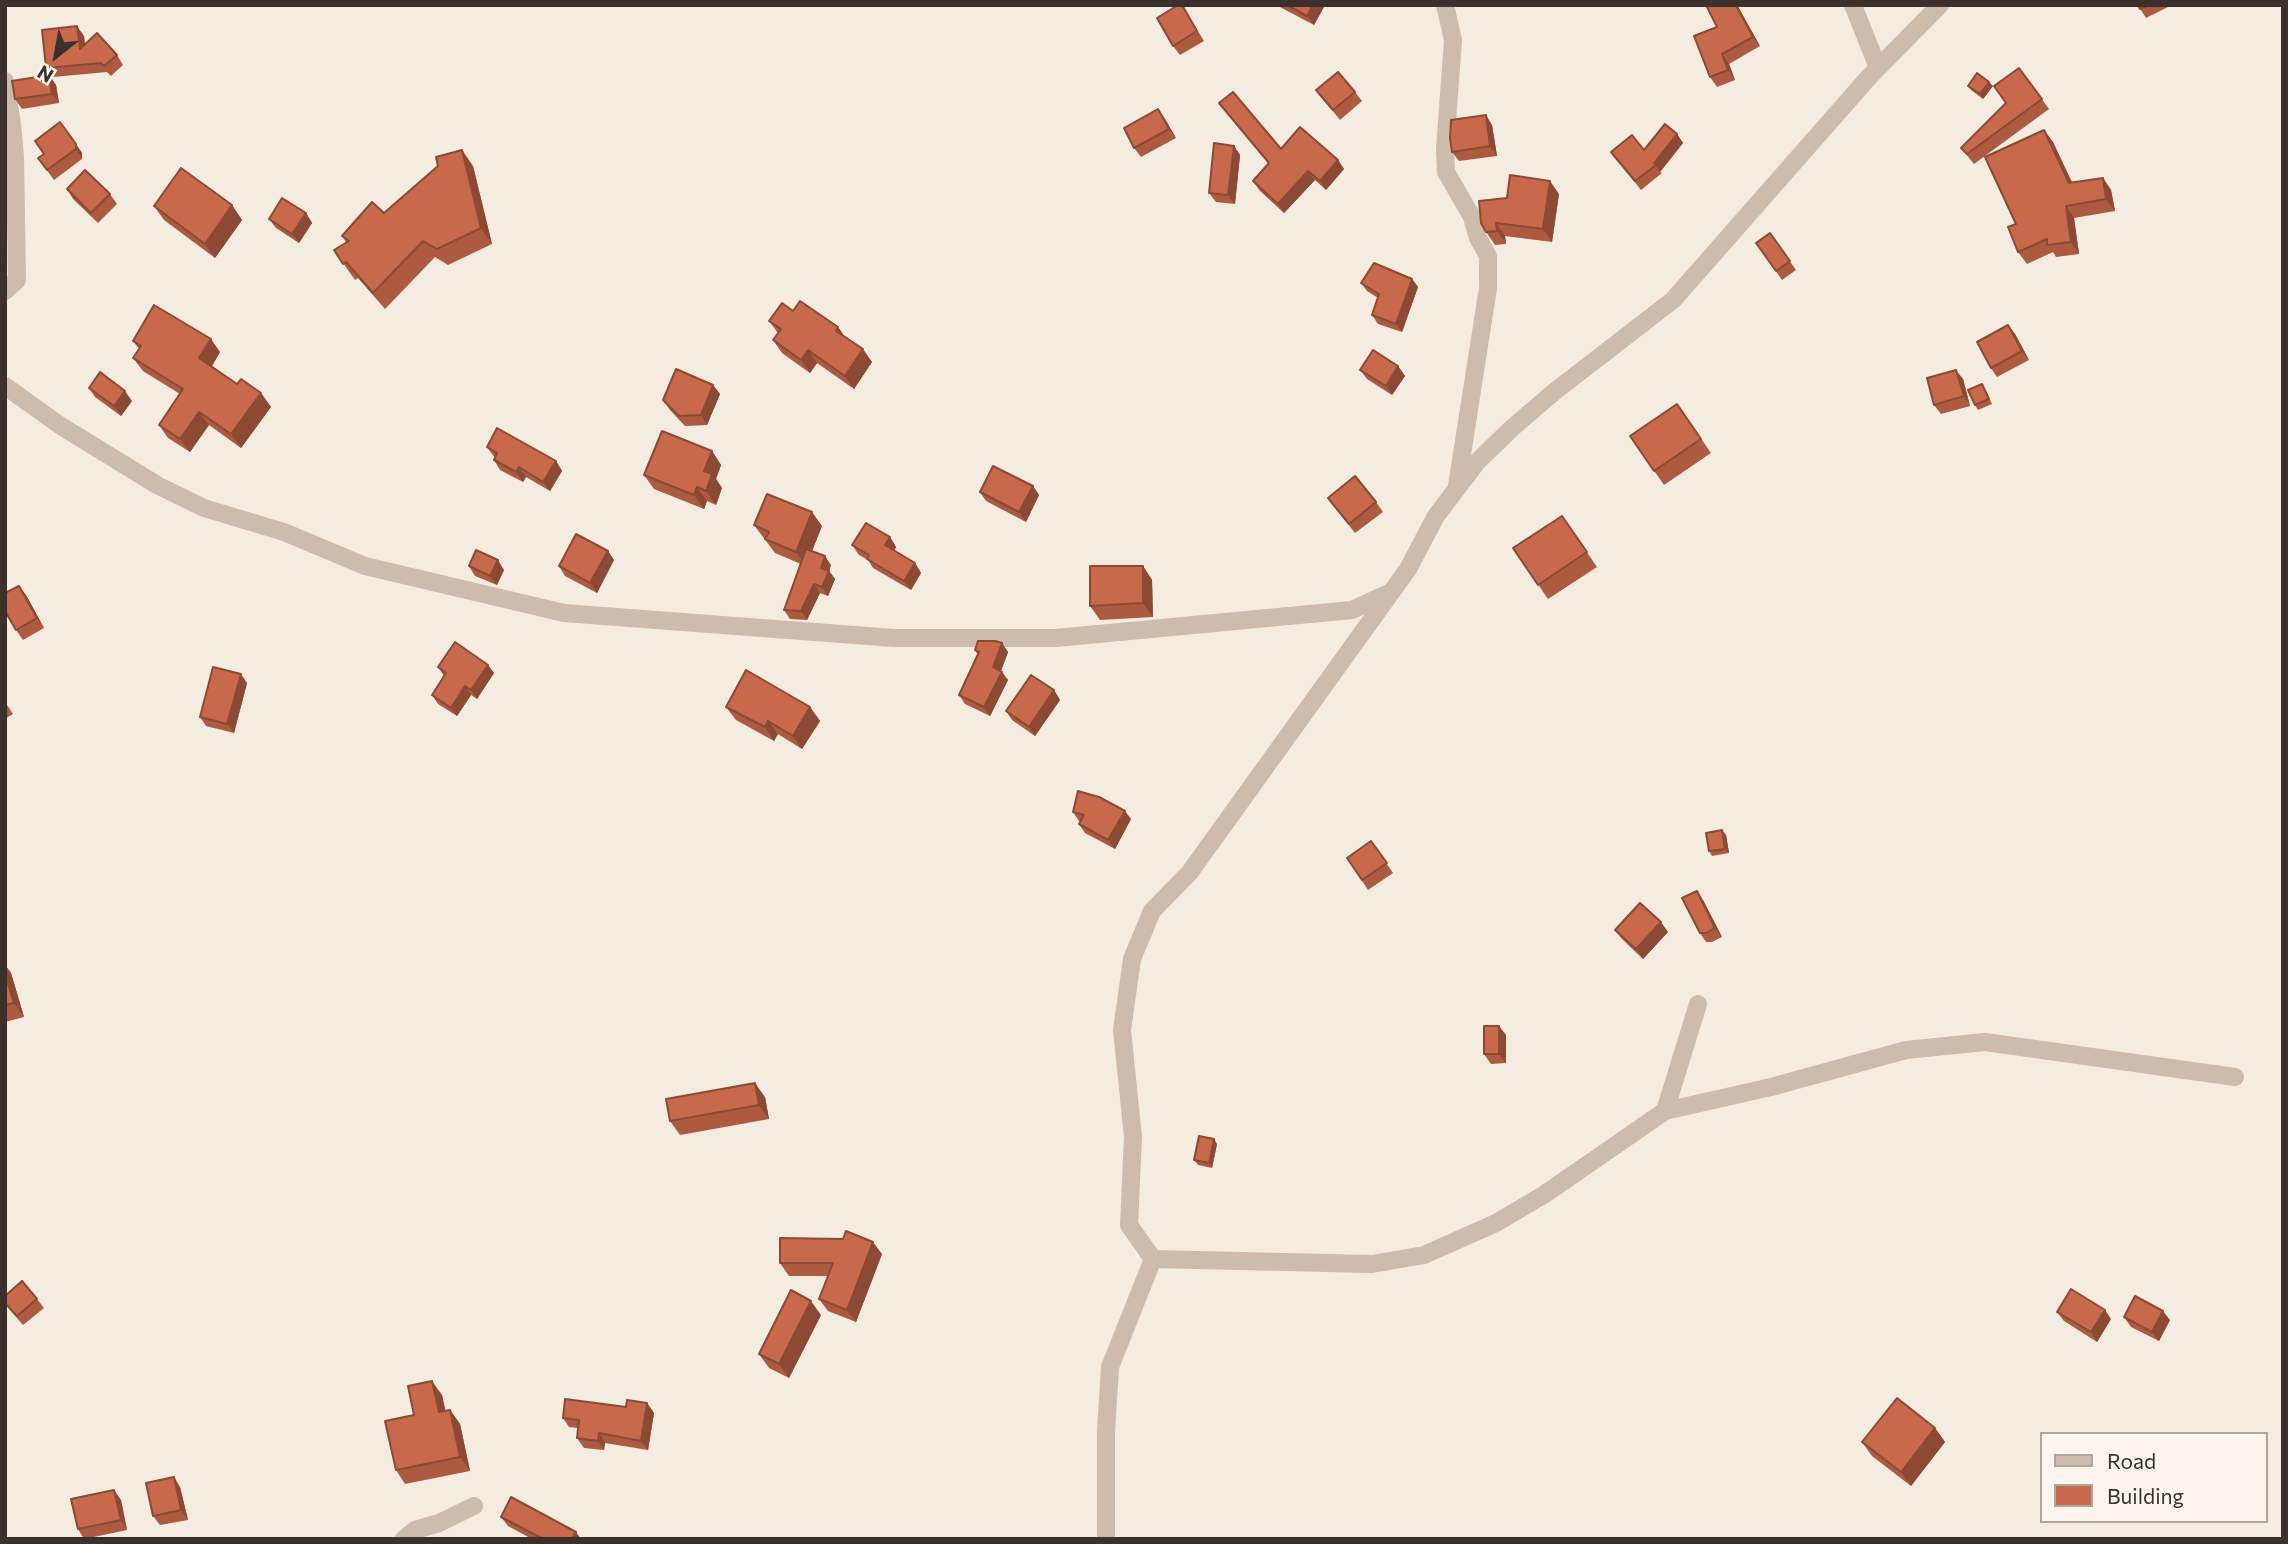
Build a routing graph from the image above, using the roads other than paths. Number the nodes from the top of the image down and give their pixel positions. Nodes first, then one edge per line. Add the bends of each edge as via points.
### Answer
1 (1853, 5) edge
2 (1940, 5) edge
3 (1443, 6) edge
4 (1878, 68) junction
5 (5, 80) edge
6 (5, 291) edge
7 (5, 386) edge
8 (1457, 486) junction
9 (1390, 593) junction
10 (1698, 1004) dead end
11 (2235, 1077) dead end
12 (1665, 1111) junction
13 (1153, 1259) junction
14 (474, 1506) dead end
15 (404, 1539) edge
16 (1106, 1539) edge

1 - 4 street
2 - 4 street
3 - 8 street via 1453,40 1446,172 1488,256 1488,288
4 - 8 street via 1673,300 1512,428
5 - 6 street via 15,157 16,280
7 - 9 street via 157,485 204,508 284,532 365,566 564,613 894,638 1056,638 1352,610
8 - 9 street
9 - 13 street via 1190,872 1152,911 1132,959 1122,1030 1133,1137 1129,1225
10 - 12 street
11 - 12 street via 1986,1042 1906,1050
12 - 13 street via 1545,1194 1496,1223 1424,1255 1372,1264
13 - 16 street via 1110,1367
14 - 15 street

